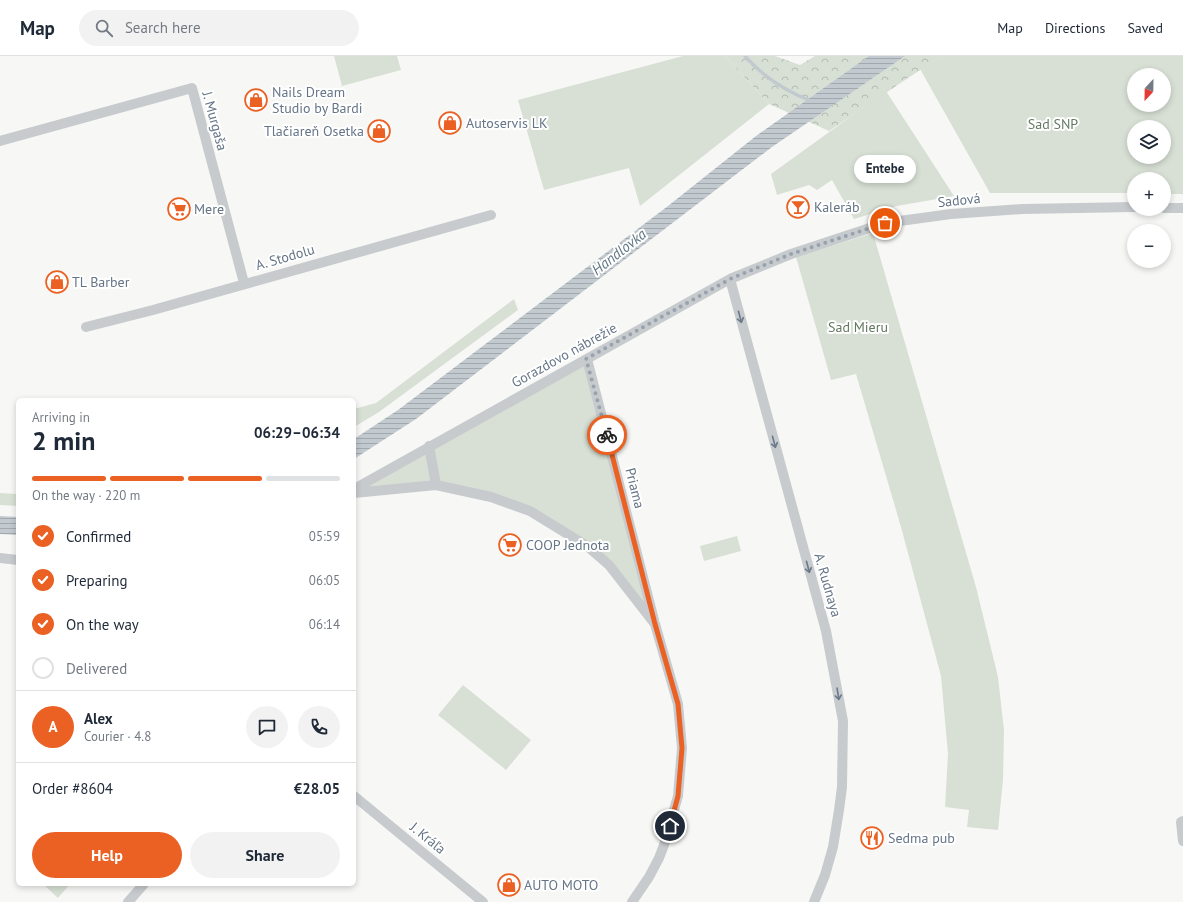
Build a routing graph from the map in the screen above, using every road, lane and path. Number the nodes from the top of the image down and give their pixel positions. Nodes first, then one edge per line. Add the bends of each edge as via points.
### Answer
1 (0, 141) edge
2 (1127, 208) edge
3 (1171, 208) edge
4 (1183, 208) edge
5 (491, 215) dead end
6 (791, 254) joint
7 (730, 279) junction
8 (244, 284) junction
9 (86, 327) dead end
10 (586, 359) junction
11 (429, 446) junction
12 (436, 485) junction
13 (356, 488) edge
14 (356, 493) edge
15 (0, 558) edge
16 (16, 560) edge
17 (655, 624) junction
18 (356, 798) edge
19 (1182, 822) edge
20 (1183, 842) edge
21 (142, 886) edge
22 (128, 902) edge
23 (483, 902) edge
24 (632, 902) edge
25 (814, 902) edge

1 - 8 street, J. Murgaša via 192,88
2 - 6 street, Sadová via 1023,208 885,223
3 - 4 street
5 - 8 street, A. Stodolu
6 - 7 street, Gorazdovo nábrežie
7 - 10 street, Gorazdovo nábrežie
7 -> 25 street, A. Rudnaya via 826,631 843,721 839,810 831,854
8 - 9 street, A. Stodolu
10 - 11 street, Gorazdovo nábrežie
10 - 17 street, Priama
11 - 12 street
11 - 13 street, Gorazdovo nábrežie
12 - 14 street
12 - 17 street via 491,497 530,511 567,532 609,566
15 - 16 street
17 - 24 street, Priama via 678,704 682,748 678,796 664,845 649,877
18 - 23 street, J. Kráľa
19 - 20 street
21 - 22 street

